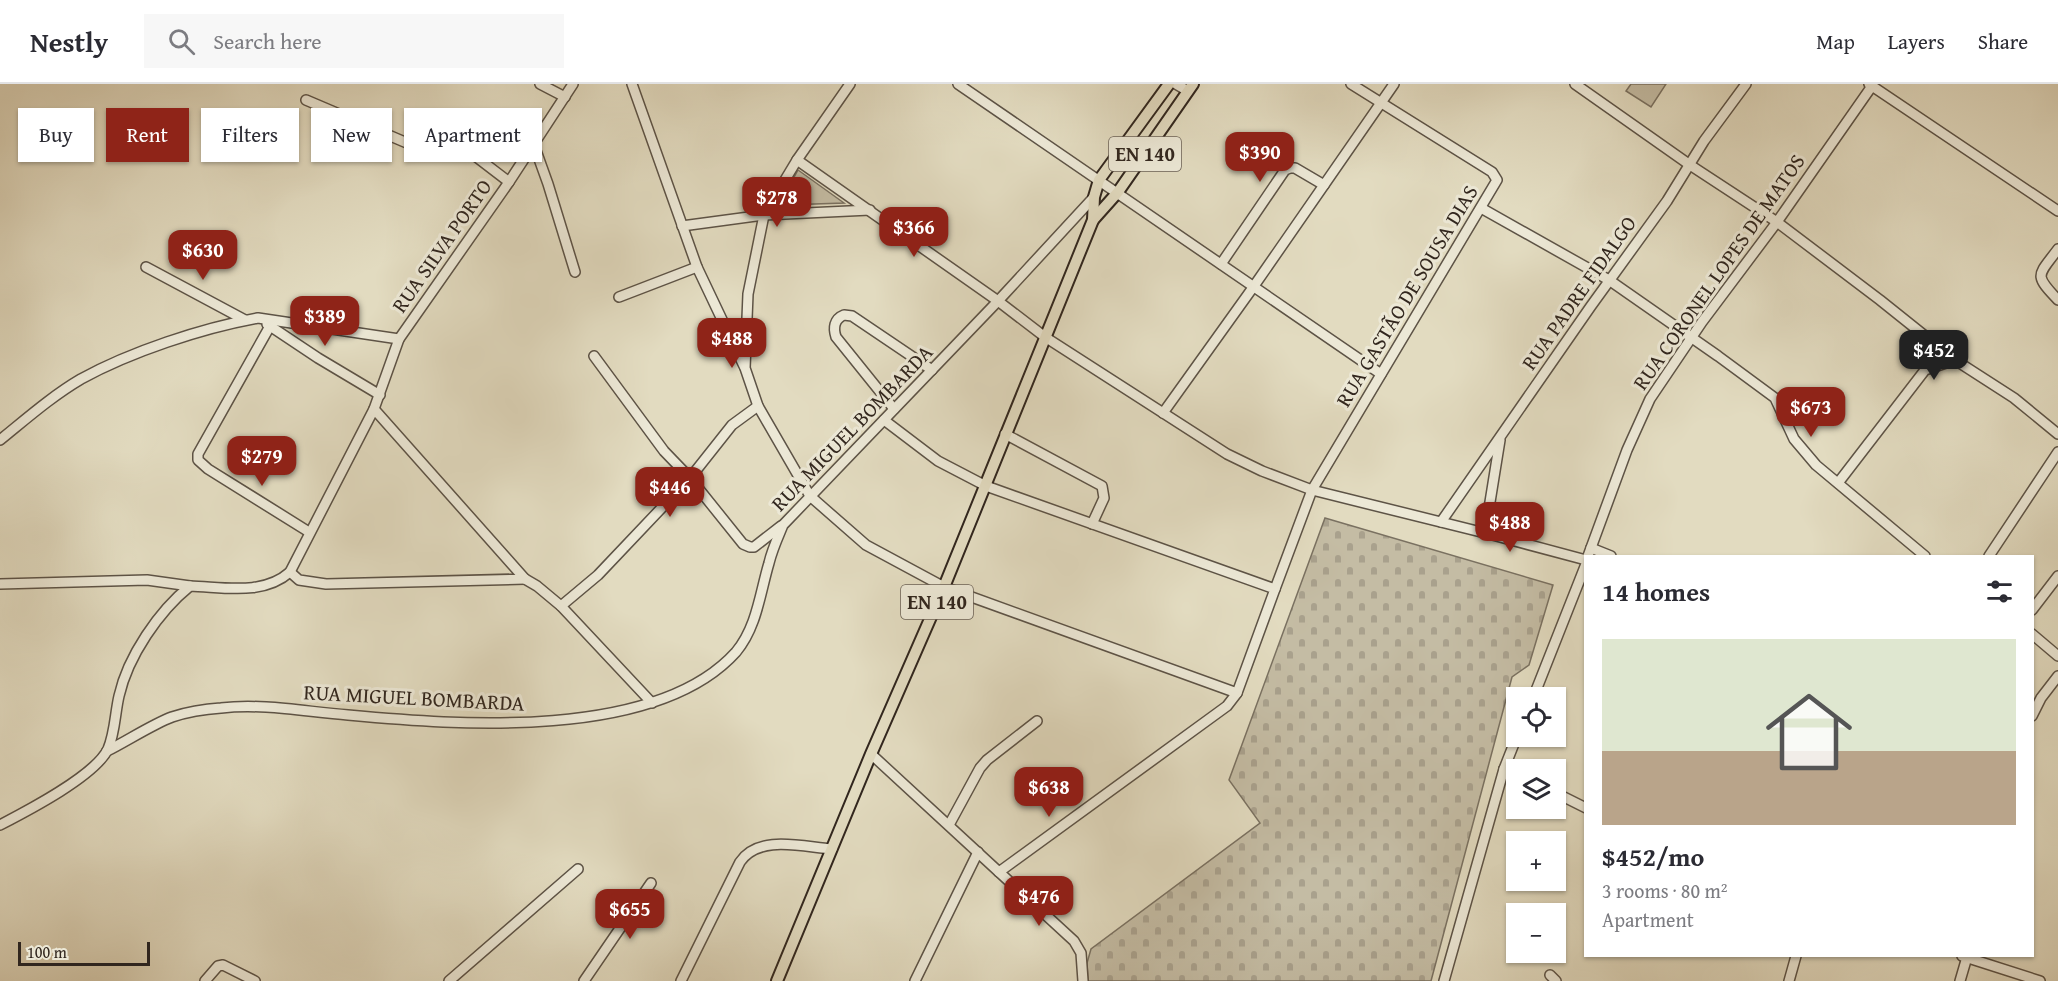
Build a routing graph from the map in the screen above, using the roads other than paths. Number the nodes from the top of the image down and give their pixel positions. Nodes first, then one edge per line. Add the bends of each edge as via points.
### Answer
1 (540, 84) edge
2 (573, 84) edge
3 (632, 84) edge
4 (850, 84) edge
5 (958, 84) edge
6 (1169, 84) edge
7 (1176, 84) edge
8 (1351, 84) edge
9 (1394, 84) edge
10 (1575, 84) edge
11 (1746, 84) edge
12 (1870, 85) edge
13 (1191, 88) edge
14 (565, 97) junction
15 (306, 100) dead end
16 (1381, 102) junction
17 (542, 133) edge
18 (797, 160) junction
19 (523, 162) edge
20 (540, 162) edge
21 (1690, 165) junction
22 (1099, 180) junction
23 (509, 182) junction
24 (1324, 184) junction
25 (1118, 192) junction
26 (1094, 197) junction
27 (1481, 208) junction
28 (870, 210) junction
29 (2058, 211) edge
30 (764, 215) junction
31 (1093, 220) junction
32 (1777, 222) junction
33 (682, 226) junction
34 (2058, 249) edge
35 (1221, 264) junction
36 (146, 267) dead end
37 (697, 267) junction
38 (575, 272) dead end
39 (1609, 280) junction
40 (1254, 286) junction
41 (619, 297) dead end
42 (2058, 300) edge
43 (998, 301) junction
44 (258, 318) junction
45 (245, 320) junction
46 (270, 326) junction
47 (1045, 337) junction
48 (1691, 338) junction
49 (399, 339) junction
50 (594, 356) dead end
51 (1956, 360) junction
52 (745, 368) junction
53 (932, 370) junction
54 (1381, 374) junction
55 (380, 395) junction
56 (758, 406) junction
57 (374, 409) junction
58 (894, 409) junction
59 (1163, 412) junction
60 (884, 420) junction
61 (1005, 434) junction
62 (2058, 434) edge
63 (1500, 436) junction
64 (0, 440) edge
65 (2058, 452) edge
66 (690, 478) junction
67 (1838, 483) junction
68 (986, 486) junction
69 (1312, 490) junction
70 (810, 496) junction
71 (1441, 522) junction
72 (1092, 524) junction
73 (783, 525) junction
74 (309, 532) junction
75 (1485, 533) junction
76 (1590, 552) edge
77 (1606, 555) edge
78 (1924, 555) edge
79 (1990, 555) edge
80 (1584, 561) edge
81 (1584, 567) edge
82 (290, 572) junction
83 (2058, 576) edge
84 (525, 579) junction
85 (0, 584) edge
86 (190, 586) junction
87 (944, 587) junction
88 (1275, 589) junction
89 (561, 606) junction
90 (2034, 607) edge
91 (2034, 636) edge
92 (2058, 656) edge
93 (2058, 676) edge
94 (1537, 687) edge
95 (1237, 693) junction
96 (652, 703) junction
97 (2034, 712) edge
98 (1037, 721) dead end
99 (1513, 747) edge
100 (107, 751) junction
101 (871, 754) junction
102 (1504, 769) joint
103 (1566, 798) edge
104 (1584, 807) edge
105 (0, 825) edge
106 (949, 825) junction
107 (832, 849) junction
108 (978, 852) junction
109 (578, 869) dead end
110 (999, 872) junction
111 (651, 883) dead end
112 (1796, 957) edge
113 (1965, 957) edge
114 (1968, 957) edge
115 (205, 981) edge
116 (255, 981) edge
117 (449, 981) edge
118 (584, 981) edge
119 (681, 981) edge
120 (777, 981) edge
121 (915, 981) edge
122 (1083, 981) edge
123 (1444, 981) edge
124 (1789, 981) edge
125 (1960, 981) edge
126 (2040, 981) edge

1 - 14 street
2 - 14 street, RUA SILVA PORTO
3 - 33 street
4 - 18 street
5 - 22 street
6 - 22 main road, EN 140
7 - 13 street
8 - 16 street, RUA GASTÃO DE SOUSA DIAS
9 - 16 street
10 - 21 street
11 - 21 street, RUA PADRE FIDALGO
12 - 29 street
12 - 32 street, RUA CORONEL LOPES DE MATOS
13 - 25 main road, EN 140
14 - 17 street, RUA SILVA PORTO
15 - 23 street via 407,142 416,141 427,153 449,136
16 - 24 street
16 - 27 street, RUA GASTÃO DE SOUSA DIAS via 1492,172 1497,180
18 - 28 street
18 - 30 street
19 - 23 street, RUA SILVA PORTO
20 - 38 street
21 - 32 street
21 - 39 street, RUA PADRE FIDALGO
22 - 25 street
22 - 26 main road, EN 140
23 - 49 street, RUA SILVA PORTO
24 - 35 street via 1295,168 1285,170
24 - 40 street
25 - 31 main road, EN 140
25 - 35 street
26 - 31 main road, EN 140
26 - 43 street, RUA MIGUEL BOMBARDA
27 - 39 street
27 - 54 street, RUA GASTÃO DE SOUSA DIAS
28 - 30 street
28 - 43 street
30 - 33 street
30 - 52 street via 748,294
31 - 47 main road, EN 140
32 - 48 street, RUA CORONEL LOPES DE MATOS
32 - 51 street
33 - 37 street
34 - 42 street via 2040,277
35 - 40 street
36 - 45 street
37 - 41 street
37 - 52 street
39 - 48 street
39 - 63 street, RUA PADRE FIDALGO
40 - 54 street
40 - 59 street
43 - 47 street
43 - 53 street, RUA MIGUEL BOMBARDA
44 - 45 street
44 - 46 street
44 - 49 street
45 - 64 street via 173,341 81,379
46 - 55 street
46 - 74 street via 198,460
47 - 59 street
47 - 61 main road, EN 140
48 - 67 street via 1775,398 1794,439
48 - 76 street, RUA CORONEL LOPES DE MATOS via 1636,426
49 - 55 street, RUA SILVA PORTO
50 - 66 street via 664,451
51 - 62 street
51 - 67 street via 1925,370
52 - 56 street
53 - 58 street, RUA MIGUEL BOMBARDA
53 - 58 street via 852,316 837,319 836,337
54 - 69 street, RUA GASTÃO DE SOUSA DIAS
55 - 57 street, RUA SILVA PORTO
56 - 66 street via 732,425
56 - 70 street
57 - 74 street, RUA SILVA PORTO
57 - 84 street
58 - 60 street, RUA MIGUEL BOMBARDA
59 - 69 street via 1227,454
60 - 68 street via 938,461
60 - 70 street, RUA MIGUEL BOMBARDA
61 - 68 main road, EN 140
61 - 72 street via 1102,486 1104,498
63 - 71 street, RUA PADRE FIDALGO
63 - 75 street
65 - 79 street
66 - 73 street via 747,546 760,544
66 - 89 street via 598,574
67 - 78 street
68 - 72 street
68 - 87 main road, EN 140
69 - 71 street
69 - 88 street, RUA GASTÃO DE SOUSA DIAS
70 - 73 street, RUA MIGUEL BOMBARDA
70 - 87 street via 866,545
71 - 75 street
72 - 88 street
73 - 96 street, RUA MIGUEL BOMBARDA via 751,626 736,651 706,676
74 - 82 street, RUA SILVA PORTO
75 - 80 street
76 - 77 street
81 - 94 street
82 - 84 street via 299,580 326,584
82 - 86 street via 270,584 249,589
83 - 90 street
84 - 89 street
85 - 86 street via 147,580
86 - 100 street via 163,611 128,668
87 - 95 street
87 - 101 main road, EN 140
88 - 95 street, RUA GASTÃO DE SOUSA DIAS
89 - 96 street
91 - 92 street
93 - 97 street
95 - 110 street via 1227,706
96 - 100 street, RUA MIGUEL BOMBARDA via 583,717 487,724 220,708 171,717
98 - 106 street via 980,768
99 - 102 street
100 - 105 street via 82,776
101 - 106 street
101 - 107 main road, EN 140
102 - 123 street
103 - 104 street
106 - 108 street
107 - 119 street via 768,844 748,853
107 - 120 main road, EN 140
108 - 110 street
108 - 121 street
109 - 117 street
110 - 122 street via 1074,941 1081,953
111 - 118 street
112 - 124 street
113 - 125 street
114 - 126 street
115 - 116 street via 223,965

